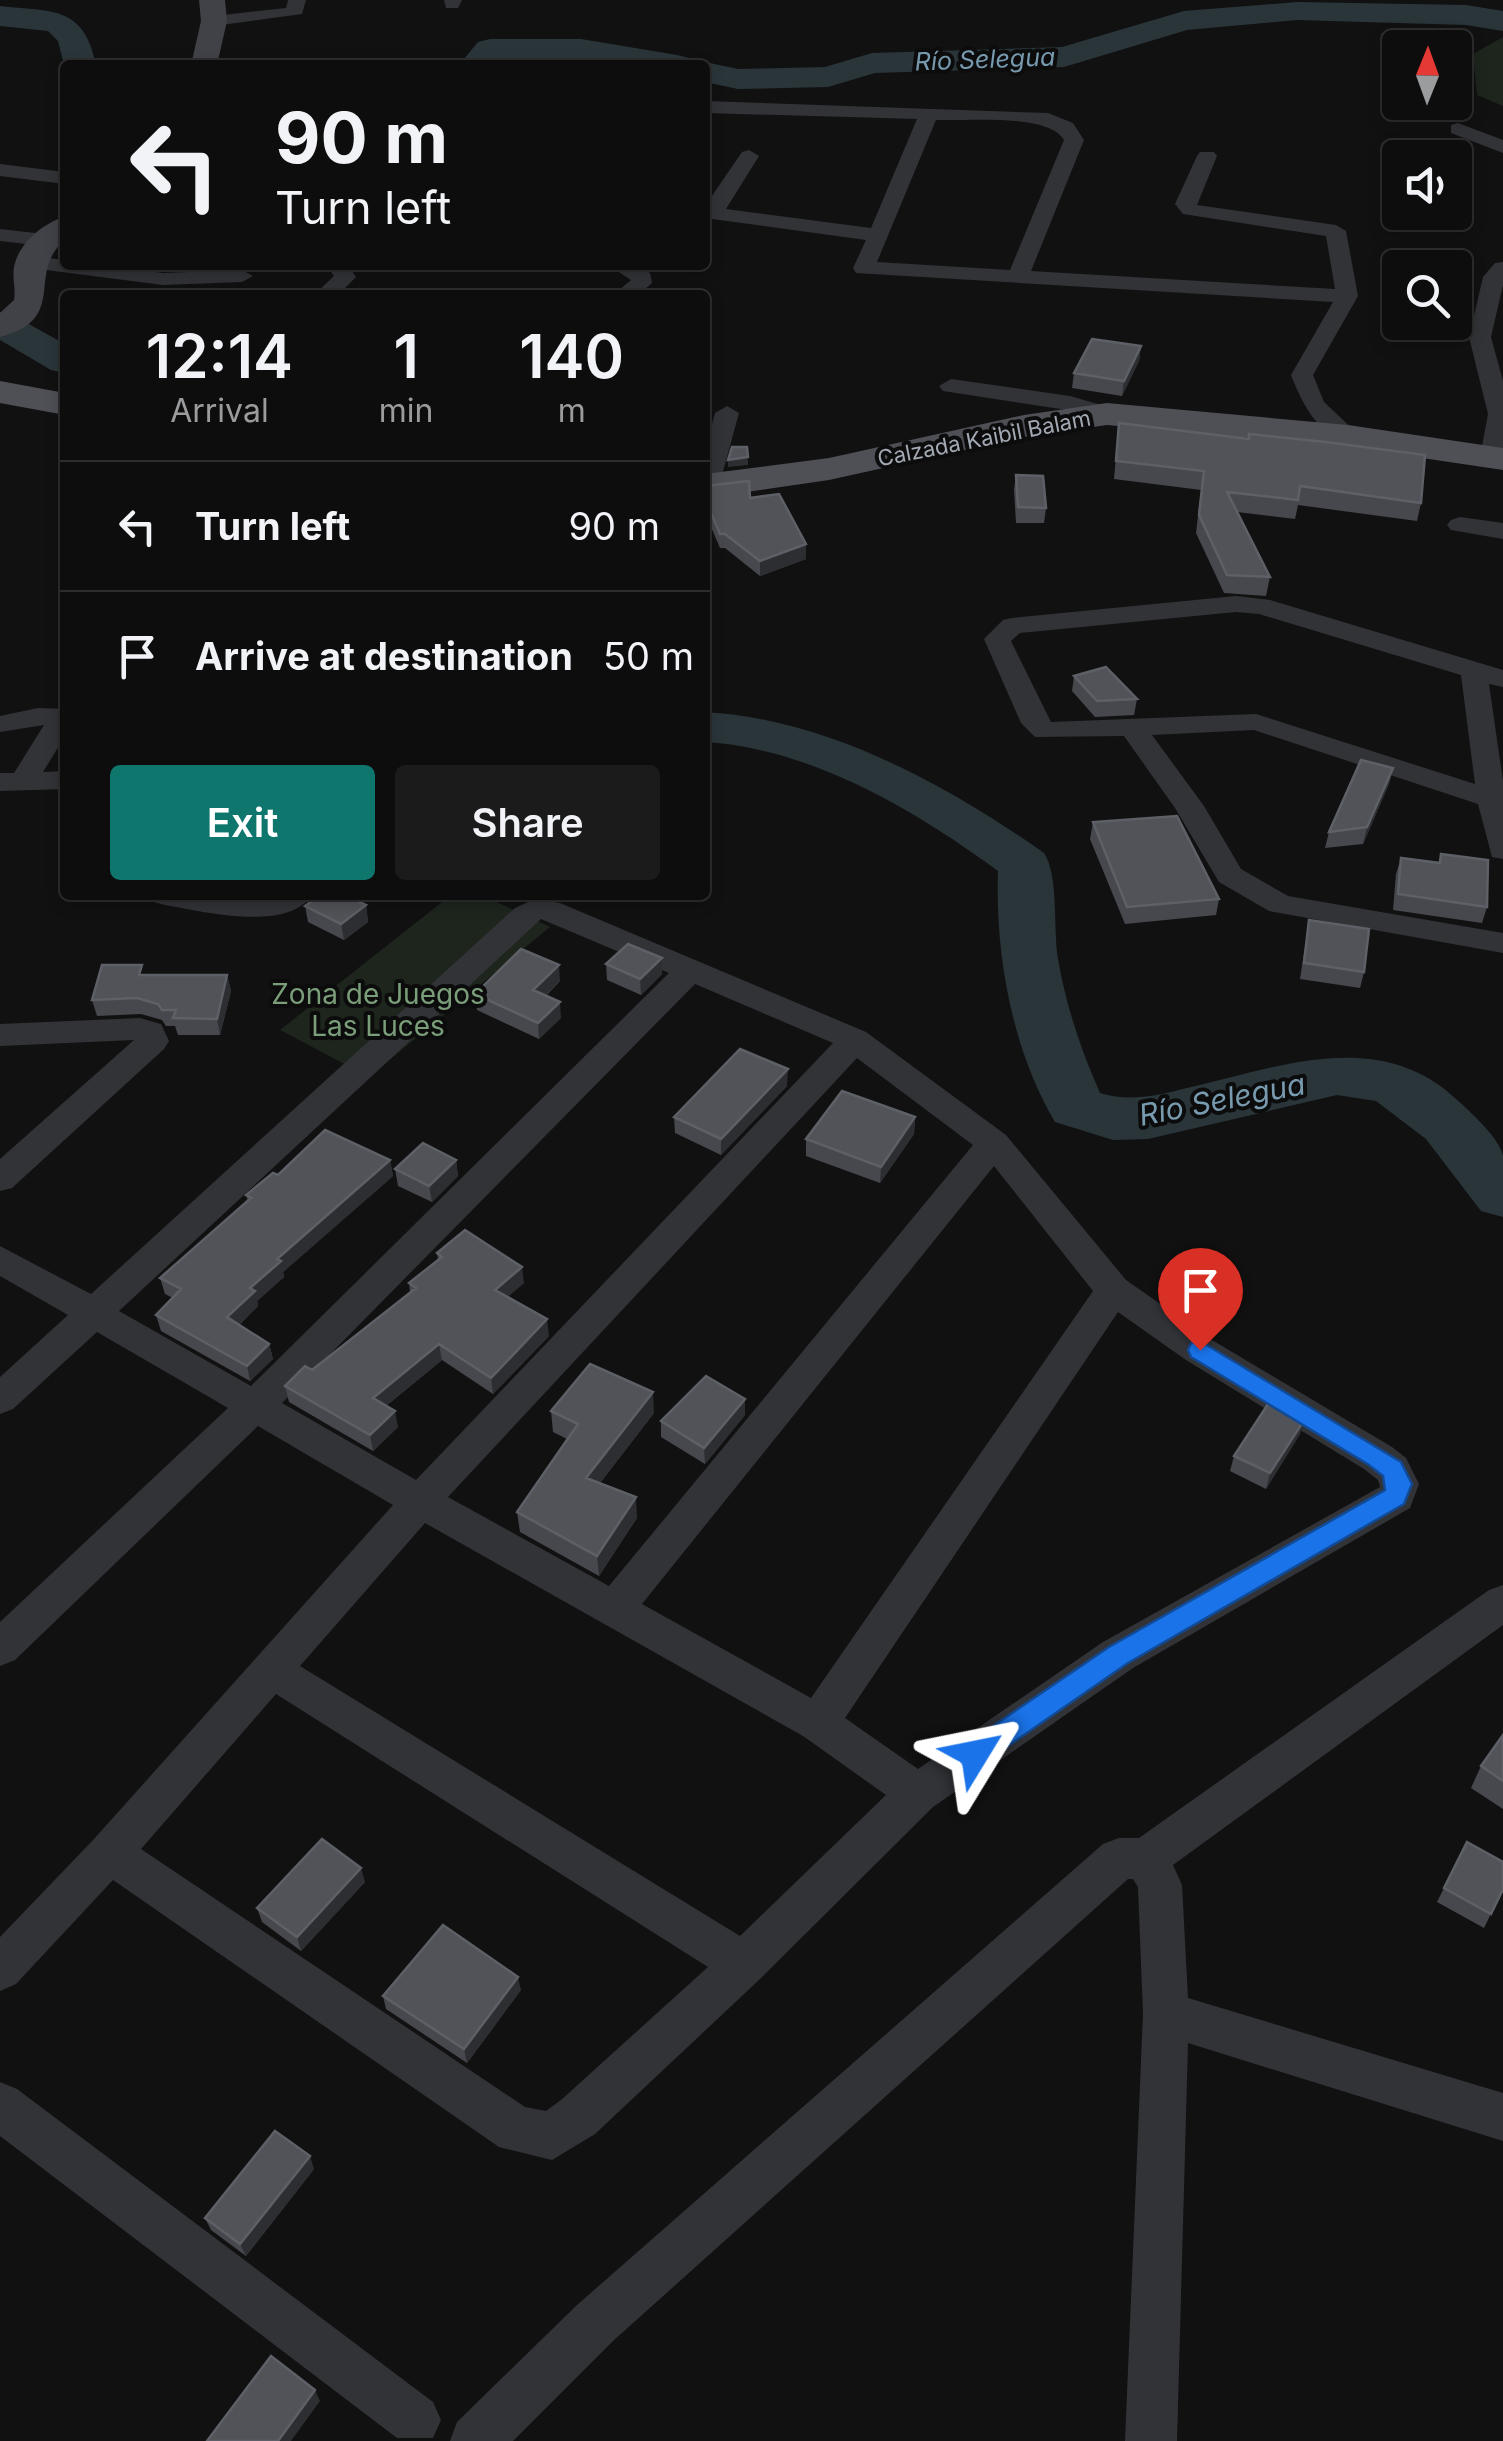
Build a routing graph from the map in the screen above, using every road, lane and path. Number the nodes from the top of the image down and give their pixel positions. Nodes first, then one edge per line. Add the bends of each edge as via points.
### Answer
1 (297, 0) edge
2 (257, 8) edge
3 (213, 10) edge
4 (205, 60) edge
5 (710, 107) edge
6 (930, 112) junction
7 (1458, 129) dead end
8 (1503, 147) edge
9 (749, 156) dead end
10 (1207, 156) dead end
11 (0, 170) edge
12 (60, 177) edge
13 (710, 212) edge
14 (710, 213) edge
15 (0, 235) edge
16 (878, 235) junction
17 (47, 243) edge
18 (1503, 268) edge
19 (134, 270) edge
20 (340, 270) edge
21 (628, 270) edge
22 (242, 276) dead end
23 (1018, 278) junction
24 (331, 290) edge
25 (629, 290) edge
26 (1347, 296) junction
27 (12, 319) edge
28 (951, 386) dead end
29 (0, 392) edge
30 (60, 403) edge
31 (0, 409) edge
32 (727, 413) dead end
33 (1107, 414) junction
34 (60, 418) edge
35 (1348, 436) junction
36 (1498, 458) edge
37 (710, 472) edge
38 (710, 485) edge
39 (1460, 525) dead end
40 (1503, 531) edge
41 (1474, 671) junction
42 (1503, 679) edge
43 (60, 717) edge
44 (60, 722) edge
45 (0, 724) edge
46 (1134, 730) junction
47 (60, 780) edge
48 (12, 781) edge
49 (1491, 799) junction
50 (1503, 850) edge
51 (200, 900) edge
52 (290, 900) edge
53 (1503, 942) edge
54 (689, 970) junction
55 (0, 1035) edge
56 (855, 1040) junction
57 (994, 1143) junction
58 (0, 1178) edge
59 (0, 1259) edge
60 (1113, 1290) junction
61 (96, 1313) junction
62 (0, 1399) edge
63 (257, 1404) junction
64 (420, 1501) junction
65 (1503, 1602) edge
66 (614, 1609) junction
67 (0, 1648) edge
68 (272, 1670) junction
69 (818, 1724) junction
70 (918, 1793) junction
71 (110, 1853) junction
72 (1146, 1859) junction
73 (744, 1964) junction
74 (0, 1969) edge
75 (1166, 2014) junction
76 (0, 2106) edge
77 (1503, 2116) edge
78 (415, 2420) dead end
79 (476, 2441) edge
80 (1151, 2441) edge

1 - 2 street via 290,13
2 - 3 street
3 - 4 street
5 - 6 street
6 - 16 street
6 - 23 street via 1042,117 1066,127 1074,140
7 - 8 street
9 - 13 street
10 - 26 street via 1185,204 1190,210 1336,232
11 - 12 street
14 - 16 street
15 - 17 street
16 - 23 street via 864,268
17 - 27 street via 30,301
18 - 36 street via 1494,277 1480,337 1500,414
19 - 22 street via 163,279
20 - 24 street via 345,277
21 - 25 street via 642,278
23 - 26 street
26 - 35 street via 1302,375 1314,404
28 - 33 street via 1070,402
29 - 30 main road
31 - 34 main road
32 - 37 street
33 - 35 main road, Calzada Kaibil Balam
33 - 38 main road, Calzada Kaibil Balam
35 - 36 main road, Calzada Kaibil Balam
39 - 40 street
41 - 42 street
41 - 46 street via 1261,606 1001,631 997,638 1034,722 1045,731
41 - 49 street
43 - 45 street
44 - 48 street
46 - 49 street via 1256,722
46 - 53 street via 1230,874 1280,904
47 - 48 street
49 - 50 street
51 - 52 street via 257,908
54 - 56 street
54 - 61 street via 535,909
54 - 63 street
55 - 58 street via 140,1029 153,1042
56 - 57 street
56 - 64 street
57 - 60 street
57 - 66 street
59 - 61 street
60 - 69 street
60 - 70 street via 1378,1458 1400,1484 1396,1497 1118,1655
61 - 62 street
61 - 63 street
63 - 64 street
63 - 67 street
64 - 66 street
64 - 68 street
65 - 72 street
66 - 69 street
68 - 71 street
68 - 73 street
69 - 70 street
70 - 73 street
71 - 73 street via 516,2130 552,2136
71 - 74 street
72 - 75 street via 1160,1885
72 - 79 street via 1119,1858 595,2323
75 - 77 street
75 - 80 street
76 - 78 street

